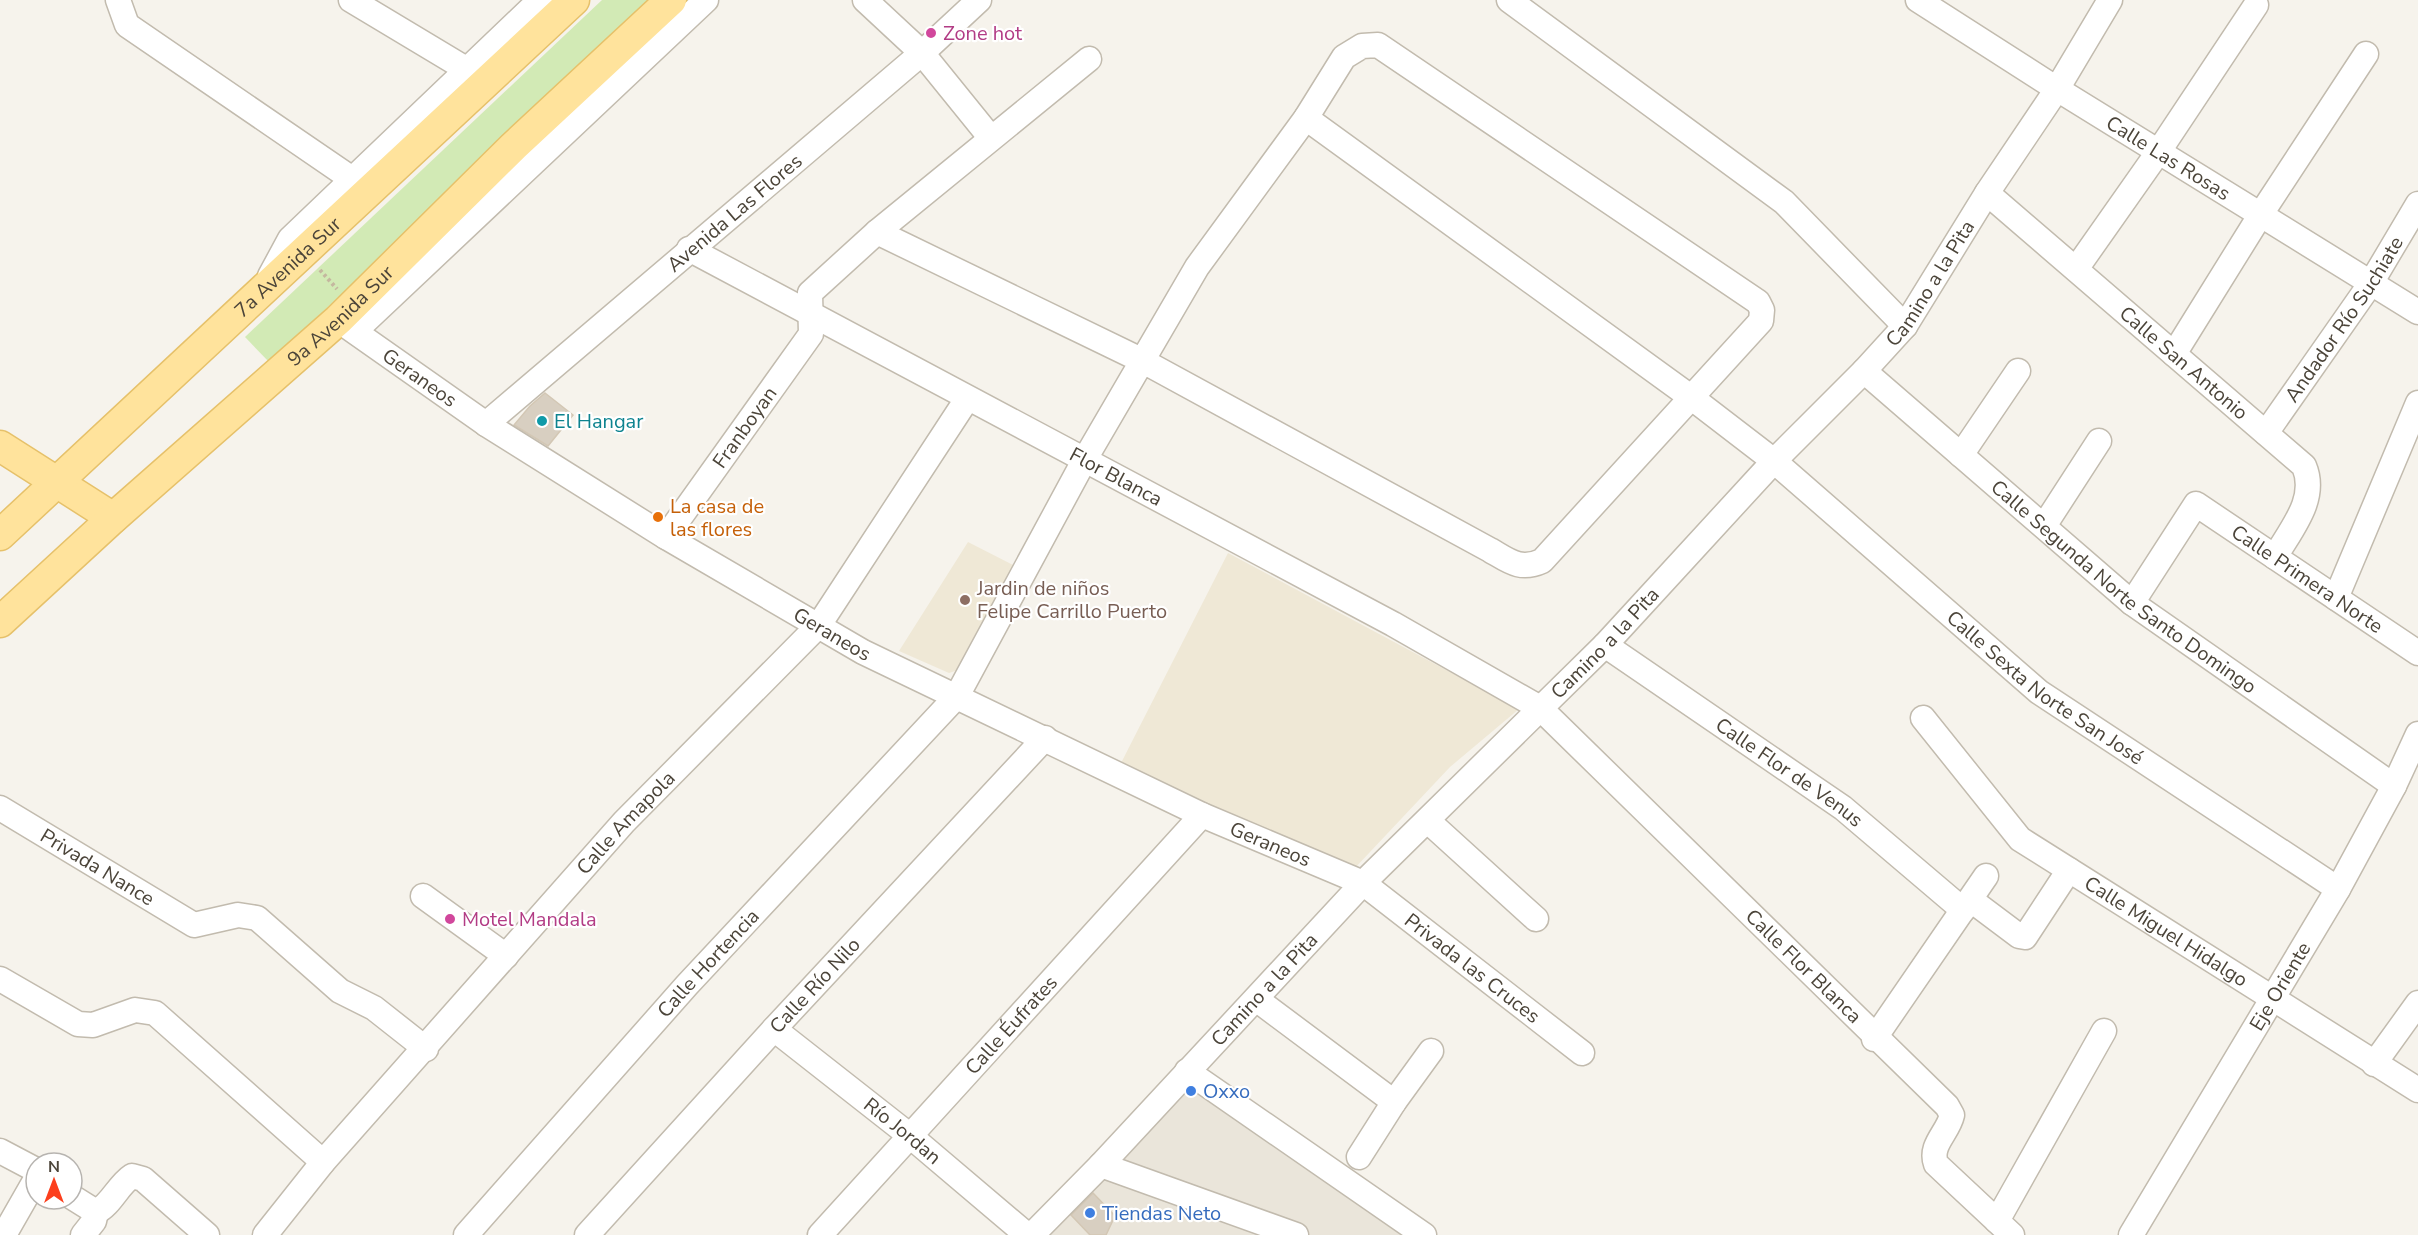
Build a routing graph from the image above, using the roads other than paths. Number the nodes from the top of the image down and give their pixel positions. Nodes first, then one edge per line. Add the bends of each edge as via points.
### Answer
1 (118, 0) edge
2 (351, 0) edge
3 (540, 0) edge
4 (574, 0) edge
5 (671, 0) edge
6 (706, 0) edge
7 (865, 0) edge
8 (979, 0) edge
9 (1509, 0) edge
10 (1918, 0) edge
11 (2110, 0) edge
12 (2256, 5) dead end
13 (922, 53) junction
14 (2366, 54) dead end
15 (1089, 59) dead end
16 (466, 69) junction
17 (2057, 89) junction
18 (1306, 118) junction
19 (990, 137) junction
20 (2159, 151) junction
21 (352, 179) junction
22 (1987, 193) junction
23 (2418, 204) edge
24 (2261, 214) junction
25 (877, 232) junction
26 (689, 249) junction
27 (2076, 269) junction
28 (2371, 283) junction
29 (260, 295) junction
30 (2418, 312) edge
31 (810, 313) junction
32 (348, 319) junction
33 (1905, 326) junction
34 (2174, 354) junction
35 (1141, 360) junction
36 (1864, 371) junction
37 (2018, 371) dead end
38 (1692, 398) junction
39 (967, 399) junction
40 (2418, 403) edge
41 (486, 424) junction
42 (2266, 434) junction
43 (2099, 441) dead end
44 (0, 446) edge
45 (1961, 454) junction
46 (1084, 459) junction
47 (1774, 461) junction
48 (56, 483) junction
49 (113, 518) junction
50 (2044, 526) junction
51 (0, 535) edge
52 (666, 537) junction
53 (2275, 557) junction
54 (2336, 598) junction
55 (2132, 603) junction
56 (0, 622) edge
57 (819, 625) junction
58 (1605, 645) junction
59 (2418, 653) edge
60 (957, 696) junction
61 (1540, 708) junction
62 (1923, 718) dead end
63 (2418, 734) edge
64 (1045, 738) junction
65 (2394, 786) junction
66 (0, 808) edge
67 (1202, 816) junction
68 (1428, 821) junction
69 (2069, 870) junction
70 (1986, 876) dead end
71 (1363, 883) junction
72 (2338, 889) junction
73 (423, 896) dead end
74 (1966, 906) junction
75 (1536, 919) dead end
76 (506, 956) junction
77 (0, 979) edge
78 (1256, 999) junction
79 (2273, 999) junction
80 (2418, 1003) edge
81 (774, 1029) junction
82 (2104, 1031) dead end
83 (1874, 1039) junction
84 (426, 1049) junction
85 (1431, 1051) dead end
86 (1582, 1053) dead end
87 (2374, 1064) junction
88 (1187, 1071) junction
89 (2418, 1090) edge
90 (1394, 1102) junction
91 (909, 1135) junction
92 (0, 1151) edge
93 (1359, 1157) dead end
94 (323, 1162) junction
95 (24, 1164) edge
96 (1101, 1165) junction
97 (24, 1200) edge
98 (84, 1206) edge
99 (96, 1212) junction
100 (2005, 1228) edge
101 (4, 1235) edge
102 (83, 1235) edge
103 (207, 1235) edge
104 (265, 1235) edge
105 (466, 1235) edge
106 (587, 1235) edge
107 (820, 1235) edge
108 (1026, 1235) edge
109 (1032, 1235) edge
110 (1296, 1235) edge
111 (1424, 1235) edge
112 (2131, 1235) edge

1 - 21 street via 127,25
2 - 16 street
3 - 16 street
4 - 29 main road, 7a Avenida Sur
5 - 32 main road, 9a Avenida Sur via 514,146
6 - 32 street
7 - 13 street
8 - 13 street, Avenida Las Flores
9 - 33 street via 1784,202
10 - 17 street, Calle Las Rosas
11 - 17 street, Camino a la Pita
12 - 20 street
13 - 19 street
13 - 26 street, Avenida Las Flores
14 - 24 street
15 - 19 street, Franboyan
16 - 21 street
17 - 20 street, Calle Las Rosas
17 - 22 street, Camino a la Pita
18 - 35 street, Calle Hortencia via 1197,267
18 - 38 street, Calle Sexta Norte San José
18 - 38 street, Calle Hortencia via 1344,57 1362,46 1378,45 1758,302 1761,321
19 - 25 street, Franboyan
20 - 24 street, Calle Las Rosas
20 - 27 street
21 - 29 street via 291,239
22 - 27 street, Calle San Antonio
22 - 33 street, Camino a la Pita
23 - 28 street, Andador Río Suchiate
24 - 28 street, Calle Las Rosas
24 - 34 street
25 - 31 street, Franboyan via 810,293
25 - 35 street
26 - 31 street, Flor Blanca
26 - 41 street, Avenida Las Flores
27 - 34 street, Calle San Antonio
28 - 30 street, Calle Las Rosas
28 - 42 street, Andador Río Suchiate
29 - 48 main road, 7a Avenida Sur
31 - 39 street, Flor Blanca
31 - 52 street, Franboyan via 811,334
32 - 41 street, Geraneos
32 - 49 main road, 9a Avenida Sur
33 - 36 street, Camino a la Pita
34 - 42 street, Calle San Antonio
35 - 38 street via 1497,555 1528,567 1542,561
35 - 46 street, Calle Hortencia
36 - 45 street, Calle Segunda Norte Santo Domingo
36 - 47 street, Camino a la Pita
37 - 45 street
38 - 47 street, Calle Sexta Norte San José
39 - 46 street, Flor Blanca
39 - 57 street, Calle Amapola
40 - 54 street
41 - 52 street, Geraneos
42 - 53 street, Calle San Antonio via 2304,466 2310,480 2308,499
43 - 50 street
44 - 48 main road
45 - 50 street, Calle Segunda Norte Santo Domingo
46 - 60 street, Calle Hortencia
46 - 61 street, Flor Blanca via 1393,624
47 - 58 street, Camino a la Pita
47 - 72 street, Calle Sexta Norte San José via 2039,692
48 - 49 main road
48 - 51 main road, 7a Avenida Sur
49 - 56 main road, 9a Avenida Sur
50 - 55 street, Calle Segunda Norte Santo Domingo
52 - 57 street, Geraneos
53 - 54 street, Calle Primera Norte
53 - 55 street, Calle Primera Norte via 2196,504
54 - 59 street, Calle Primera Norte
55 - 65 street, Calle Segunda Norte Santo Domingo
57 - 60 street, Geraneos via 864,652
57 - 76 street, Calle Amapola via 624,822
58 - 61 street, Camino a la Pita
58 - 74 street, Calle Flor de Venus via 1843,808
60 - 64 street, Geraneos
60 - 105 street, Calle Hortencia via 687,985
61 - 68 street, Camino a la Pita
61 - 83 street, Calle Flor Blanca
62 - 69 street, Calle Miguel Hidalgo via 2020,839
63 - 65 street, Eje Oriente
64 - 67 street, Geraneos
64 - 81 street, Calle Río Nilo
65 - 72 street, Eje Oriente
66 - 84 street, Privada Nance via 194,925 238,915 257,918 339,991 374,1008
67 - 71 street, Geraneos
67 - 91 street, Calle Éufrates
68 - 71 street, Camino a la Pita
68 - 75 street
69 - 74 street, Calle Flor de Venus via 2025,937 1975,903
69 - 79 street, Calle Miguel Hidalgo
70 - 74 street
71 - 78 street, Camino a la Pita
71 - 86 street, Privada las Cruces
72 - 79 street, Eje Oriente
73 - 76 street
74 - 83 street
76 - 84 street, Calle Amapola
77 - 94 street via 78,1024 93,1025 135,1010 155,1013
78 - 88 street, Camino a la Pita
78 - 90 street
79 - 87 street, Calle Miguel Hidalgo
79 - 112 street, Eje Oriente
80 - 87 street
81 - 91 street, Río Jordan
81 - 106 street, Calle Río Nilo
82 - 100 street
83 - 100 street, Calle Flor Blanca via 1947,1107 1952,1115 1935,1148 1936,1164
84 - 94 street, Calle Amapola
85 - 90 street
87 - 89 street, Calle Miguel Hidalgo
88 - 96 street, Camino a la Pita
88 - 111 street
90 - 93 street
91 - 107 street, Calle Éufrates
91 - 108 street, Río Jordan
92 - 95 street
94 - 104 street, Calle Amapola
96 - 109 street, Camino a la Pita
96 - 110 street
97 - 101 street
98 - 99 street
99 - 102 street
99 - 103 street via 132,1176 142,1179

